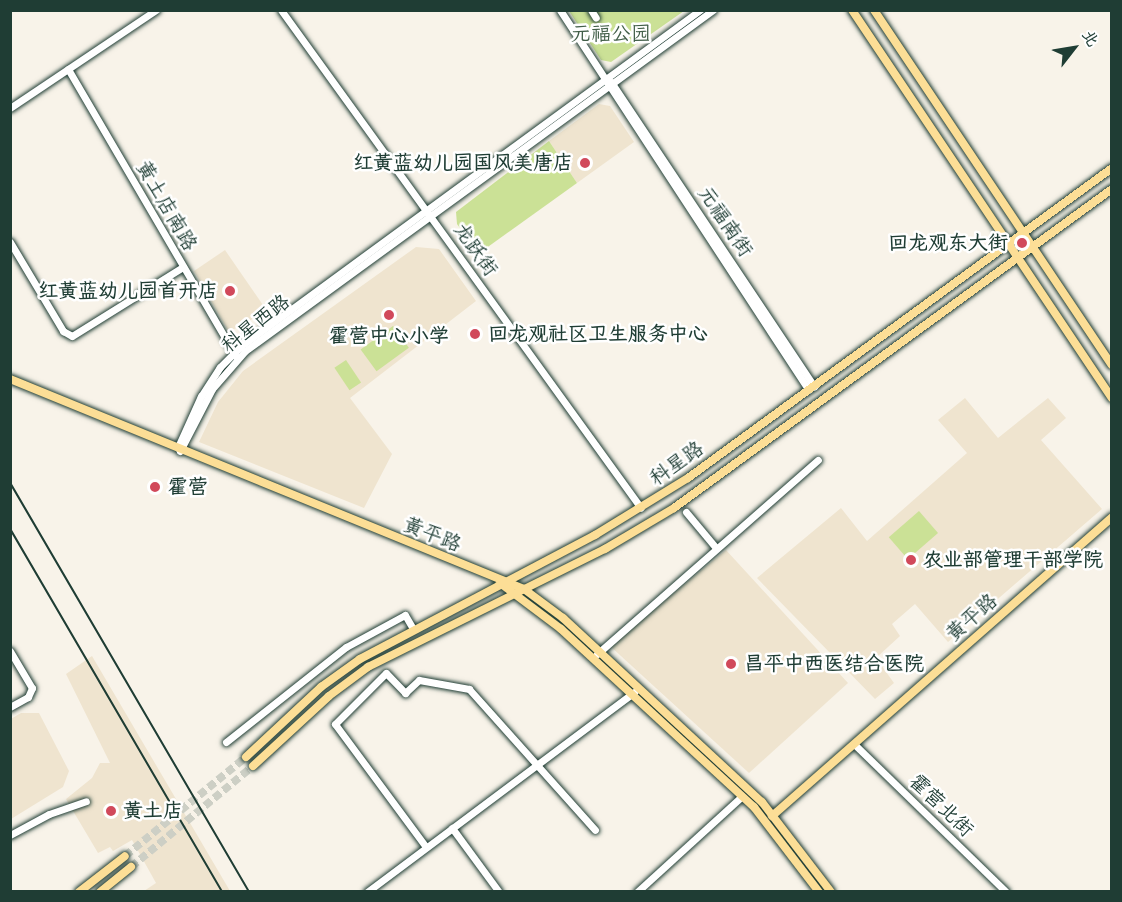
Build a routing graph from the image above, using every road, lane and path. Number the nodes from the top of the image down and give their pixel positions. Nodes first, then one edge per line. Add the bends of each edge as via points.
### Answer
1 (156, 10) edge
2 (281, 10) edge
3 (560, 10) edge
4 (591, 10) edge
5 (700, 10) edge
6 (713, 10) edge
7 (852, 10) edge
8 (874, 10) edge
9 (596, 18) dead end
10 (68, 69) junction
11 (608, 83) junction
12 (10, 108) edge
13 (1112, 168) edge
14 (1112, 189) edge
15 (428, 214) junction
16 (1023, 233) junction
17 (10, 242) edge
18 (1008, 244) junction
19 (1033, 247) junction
20 (1018, 258) junction
21 (183, 267) junction
22 (236, 355) junction
23 (1112, 365) edge
24 (10, 381) edge
25 (811, 388) junction
26 (1112, 398) edge
27 (181, 449) junction
28 (818, 460) dead end
29 (641, 508) junction
30 (686, 512) dead end
31 (1112, 517) edge
32 (716, 548) junction
33 (505, 582) junction
34 (524, 589) junction
35 (516, 593) junction
36 (413, 629) junction
37 (10, 651) edge
38 (600, 651) junction
39 (592, 658) junction
40 (636, 690) junction
41 (10, 707) edge
42 (226, 742) dead end
43 (854, 744) junction
44 (246, 757) tunnel mouth
45 (538, 764) junction
46 (254, 766) tunnel mouth
47 (742, 796) junction
48 (86, 801) dead end
49 (770, 817) junction
50 (452, 828) junction
51 (595, 830) dead end
52 (10, 835) edge
53 (426, 847) junction
54 (125, 856) tunnel mouth
55 (131, 867) tunnel mouth
56 (79, 891) edge
57 (100, 891) edge
58 (367, 891) edge
59 (499, 891) edge
60 (637, 891) edge
61 (819, 891) edge
62 (831, 891) edge
63 (1006, 891) edge

1 - 10 street
2 - 15 street, 龙跃街
3 - 11 street, 元福南街
4 - 9 street
5 - 11 street, 科星西路
6 - 11 street, 科星西路
7 - 18 main road
8 - 16 main road
10 - 12 street
10 - 21 street, 黄土店南路
11 - 15 street, 科星西路
11 - 25 street, 元福南街
13 - 16 main road, 科星路
14 - 19 main road, 科星路
15 - 22 street, 科星西路
15 - 29 street, 龙跃街
16 - 18 main road, 科星路
16 - 19 main road
17 - 21 street via 63,331 72,336
18 - 20 main road
18 - 25 main road, 科星路
19 - 20 main road, 科星路
19 - 23 main road
20 - 26 main road
20 - 34 main road, 科星路 via 674,508
21 - 22 street, 黄土店南路
22 - 27 street, 科星西路 via 204,391
24 - 27 main road, 黄平路
25 - 29 main road, 科星路
27 - 33 main road, 黄平路
28 - 32 street
29 - 33 main road, 科星路
30 - 32 street
31 - 43 main road, 黄平路
32 - 38 street
33 - 34 main road, 黄平路
33 - 35 main road, 黄平路
33 - 36 main road, 科星路
34 - 35 main road, 科星路
34 - 38 main road, 黄平路
35 - 39 main road, 黄平路
35 - 46 main road, 科星路 via 360,673 321,703
36 - 42 street via 405,615 346,647
36 - 44 main road, 科星路 via 337,674
37 - 41 street via 31,684 31,692
38 - 39 street
38 - 40 main road, 黄平路
39 - 40 main road, 黄平路
40 - 45 street
40 - 47 main road, 黄平路
40 - 49 main road, 黄平路
43 - 49 main road, 黄平路
43 - 63 street, 霍营北街
45 - 50 street
45 - 51 street
45 - 53 street via 469,689 419,680 405,693 386,673 335,724
47 - 49 main road, 黄平路
47 - 60 street
48 - 52 street via 49,814
49 - 61 main road
49 - 62 main road
50 - 53 street
50 - 59 street
53 - 58 street
54 - 56 main road
55 - 57 main road

